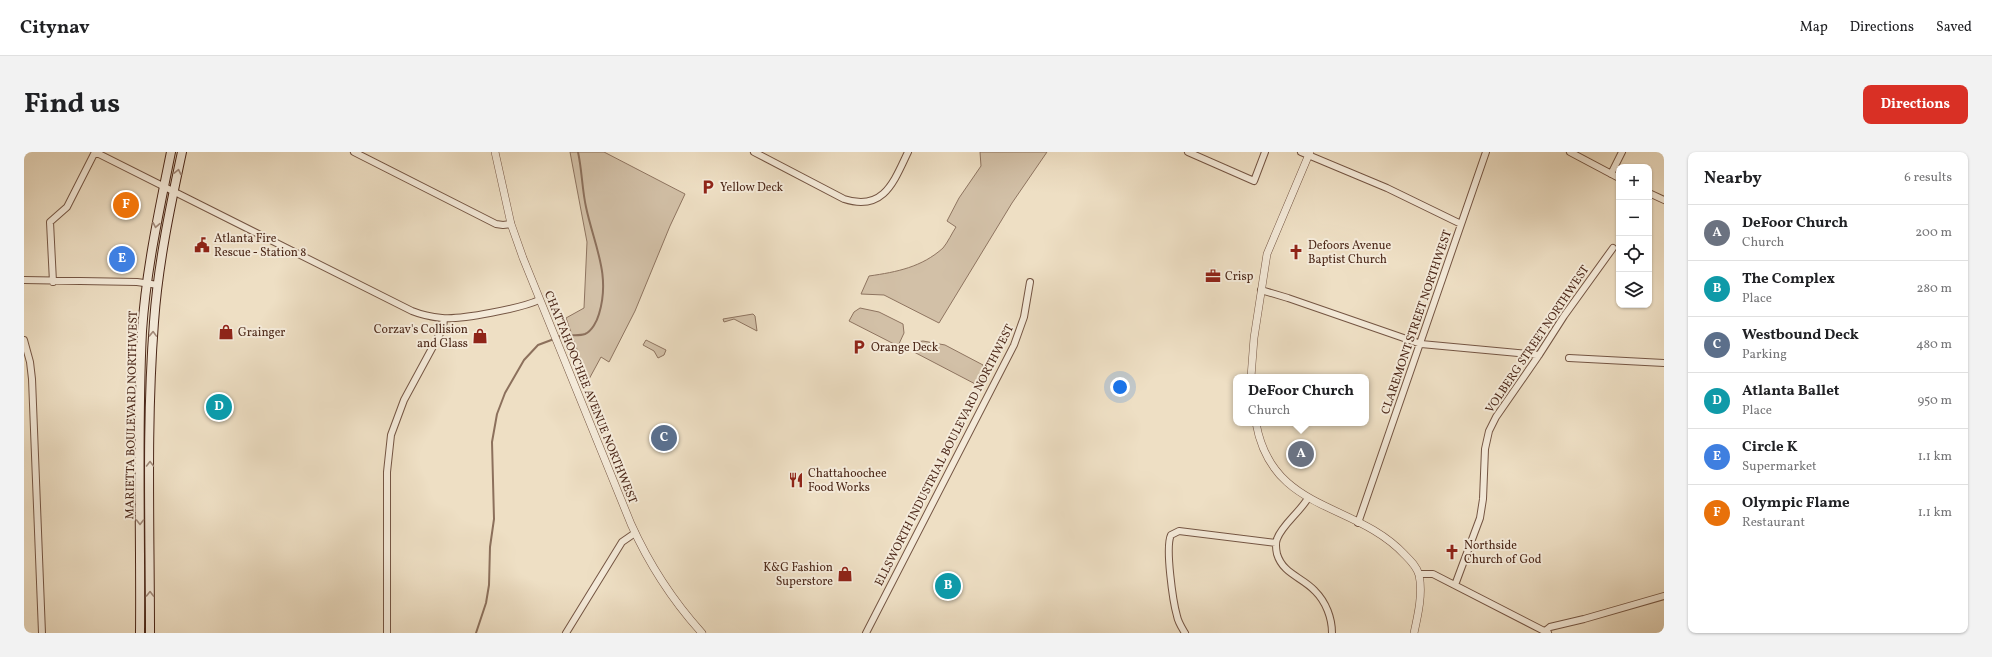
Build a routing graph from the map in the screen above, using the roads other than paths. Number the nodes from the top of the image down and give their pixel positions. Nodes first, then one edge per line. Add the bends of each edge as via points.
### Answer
1 (95, 152) edge
2 (171, 152) edge
3 (182, 152) edge
4 (354, 152) edge
5 (495, 152) edge
6 (754, 152) edge
7 (908, 152) edge
8 (1188, 152) edge
9 (1265, 152) edge
10 (1301, 152) edge
11 (1486, 152) edge
12 (1570, 152) edge
13 (1622, 152) edge
14 (1309, 153) edge
15 (1199, 154) edge
16 (1611, 174) junction
17 (1616, 176) edge
18 (164, 186) junction
19 (174, 191) junction
20 (1652, 194) edge
21 (1664, 200) edge
22 (511, 224) junction
23 (1461, 224) junction
24 (1613, 248) dead end
25 (24, 280) edge
26 (53, 282) junction
27 (1030, 282) dead end
28 (147, 283) junction
29 (158, 285) junction
30 (1261, 290) junction
31 (539, 300) junction
32 (444, 319) junction
33 (24, 340) edge
34 (1420, 344) junction
35 (1539, 355) junction
36 (1569, 358) dead end
37 (1664, 363) edge
38 (1252, 374) edge
39 (1257, 426) edge
40 (1308, 498) junction
41 (1358, 523) junction
42 (635, 533) junction
43 (1276, 543) junction
44 (1419, 574) junction
45 (1455, 585) junction
46 (1664, 596) edge
47 (1546, 632) edge
48 (42, 633) edge
49 (140, 633) edge
50 (150, 633) edge
51 (387, 633) edge
52 (566, 633) edge
53 (702, 633) edge
54 (866, 633) edge
55 (1184, 633) edge
56 (1332, 633) edge
57 (1414, 633) edge

1 - 18 street
1 - 26 street via 67,207 50,222
2 - 18 main road, MARIETTA BOULEVARD NORTHWEST
19 -> 3 main road
4 - 22 street via 496,224
5 - 22 street, CHATTAHOOCHEE AVENUE NORTHWEST
6 - 7 street via 844,198 854,202 865,202 881,196 889,189
8 - 15 street
9 - 15 street via 1254,181
10 - 14 street
11 - 23 street, CLAREMONT STREET NORTHWEST
12 - 16 street
13 - 16 street
14 - 23 street
14 - 30 street via 1267,254
16 - 17 street
18 - 19 street
18 -> 28 main road, MARIETTA BOULEVARD NORTHWEST
19 - 29 main road
19 - 32 street via 412,311
20 - 21 street
22 - 31 street, CHATTAHOOCHEE AVENUE NORTHWEST
23 - 34 street, CLAREMONT STREET NORTHWEST
24 - 35 street, VOLBERG STREET NORTHWEST via 1580,292
25 - 26 street
26 - 28 street
27 - 54 street, ELLSWORTH INDUSTRIAL BOULEVARD NORTHWEST via 1024,317 1014,345
28 - 29 street
28 -> 49 main road, MARIETTA BOULEVARD NORTHWEST via 142,330
50 -> 29 main road via 150,402
30 - 34 street
30 - 38 street
31 - 32 street
31 - 42 street, CHATTAHOOCHEE AVENUE NORTHWEST
32 - 51 street via 442,328 400,409 391,435 387,472
33 - 48 street via 32,379
34 - 35 street
34 - 41 street, CLAREMONT STREET NORTHWEST
35 - 45 street, VOLBERG STREET NORTHWEST via 1489,431 1484,449 1480,518
36 - 37 street
39 - 40 street via 1275,470 1288,484
40 - 41 street
40 - 43 street via 1281,532
41 - 44 street via 1394,544
42 - 52 street via 622,542
42 - 53 street, CHATTAHOOCHEE AVENUE NORTHWEST via 669,592
43 - 55 street via 1179,531 1173,533 1169,539 1169,557 1174,606
43 - 56 street via 1282,566 1310,587 1322,600 1329,614
44 - 45 street via 1433,574
44 - 57 street via 1419,608
45 - 47 street
46 - 47 street via 1550,627

